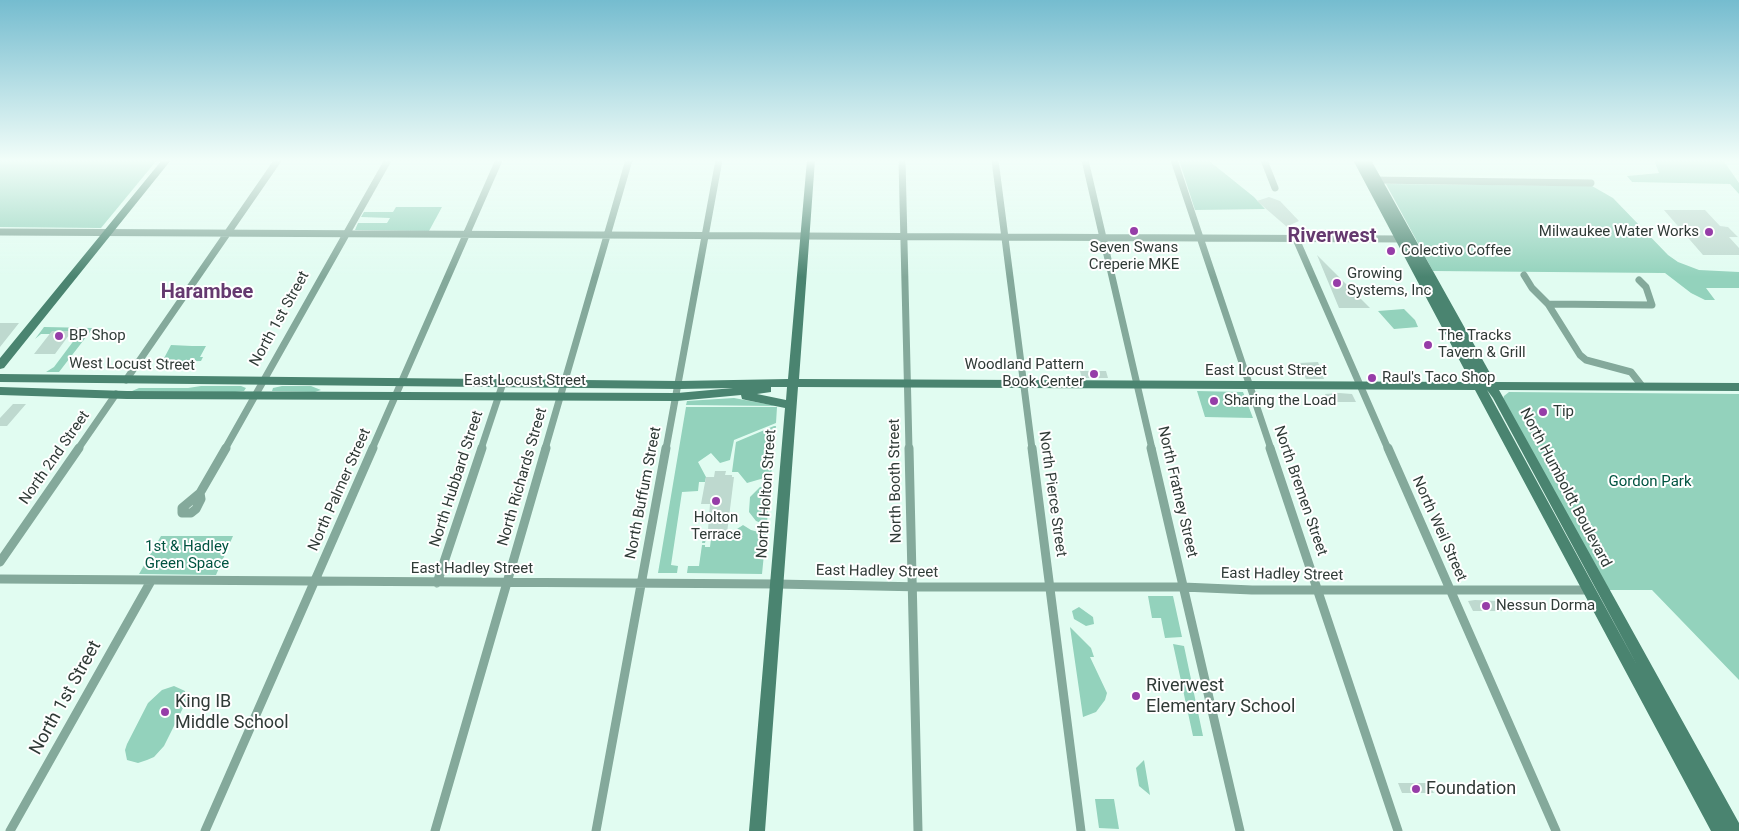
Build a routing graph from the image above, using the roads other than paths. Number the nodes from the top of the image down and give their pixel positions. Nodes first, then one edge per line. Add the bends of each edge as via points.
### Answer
1 (136, 199) edge
2 (252, 199) edge
3 (366, 199) edge
4 (482, 199) edge
5 (617, 199) edge
6 (712, 199) edge
7 (807, 199) edge
8 (903, 199) edge
9 (1000, 199) edge
10 (1094, 199) edge
11 (1187, 199) edge
12 (1382, 199) edge
13 (0, 232) edge
14 (109, 233) junction
15 (228, 234) junction
16 (345, 235) junction
17 (466, 236) junction
18 (606, 236) junction
19 (705, 236) junction
20 (804, 237) junction
21 (904, 238) junction
22 (1005, 238) junction
23 (1103, 238) junction
24 (1200, 238) junction
25 (1296, 239) junction
26 (1404, 239) junction
27 (1524, 275) dead end
28 (1639, 280) dead end
29 (1548, 304) junction
30 (0, 365) edge
31 (0, 378) edge
32 (126, 380) junction
33 (212, 381) junction
34 (263, 381) junction
35 (402, 382) junction
36 (503, 383) junction
37 (565, 384) junction
38 (679, 384) junction
39 (792, 384) junction
40 (907, 384) junction
41 (1024, 384) junction
42 (1137, 385) junction
43 (1250, 386) junction
44 (1361, 386) junction
45 (1485, 386) junction
46 (1642, 386) junction
47 (1739, 387) edge
48 (0, 391) edge
49 (48, 392) junction
50 (730, 393) junction
51 (116, 394) junction
52 (255, 394) junction
53 (396, 395) junction
54 (498, 396) junction
55 (562, 396) junction
56 (677, 398) junction
57 (791, 405) junction
58 (200, 493) dead end
59 (0, 562) edge
60 (0, 579) edge
61 (151, 581) junction
62 (314, 582) junction
63 (437, 583) junction
64 (506, 584) junction
65 (641, 584) junction
66 (777, 584) junction
67 (1050, 586) junction
68 (912, 587) junction
69 (1183, 587) junction
70 (1319, 590) junction
71 (1451, 590) junction
72 (1596, 590) junction
73 (10, 831) edge
74 (205, 831) edge
75 (435, 831) edge
76 (596, 831) edge
77 (757, 831) edge
78 (918, 831) edge
79 (1081, 831) edge
80 (1240, 831) edge
81 (1398, 831) edge
82 (1556, 831) edge
83 (1719, 831) edge
84 (1735, 831) edge

1 - 14 main road
2 - 15 street
3 - 16 street, North 1st Street
4 - 17 street, North Palmer Street
5 - 18 street, North Richards Street
6 - 19 street, North Buffum Street
7 - 20 main road, North Holton Street
8 - 21 street, North Booth Street
9 - 22 street, North Pierce Street
10 - 23 street, North Fratney Street
11 - 24 street, North Bremen Street
12 - 26 main road, North Humboldt Boulevard
13 - 14 street
14 - 15 street
14 - 30 main road
15 - 16 street
15 - 32 street
16 - 17 street
16 - 34 street, North 1st Street
17 - 18 street
17 - 35 street, North Palmer Street
18 - 19 street
18 - 37 street, North Richards Street
19 - 20 street
19 - 38 street, North Buffum Street
20 - 21 street
20 - 39 main road, North Holton Street
21 - 22 street
21 - 40 street, North Booth Street
22 - 23 street
22 - 41 street, North Pierce Street
23 - 24 street
23 - 42 street, North Fratney Street
24 - 25 street
24 - 43 street, North Bremen Street
25 - 26 street
25 - 44 street, North Weil Street
26 - 45 main road, North Humboldt Boulevard
27 - 29 street
28 - 29 street via 1646,287 1652,305
29 - 46 street via 1580,356 1631,372
31 - 32 main road, West Locust Street
32 - 33 main road, West Locust Street
32 - 49 main road via 109,389 58,389
33 - 34 main road, West Locust Street
33 - 51 main road via 188,386 132,387
34 - 35 main road, East Locust Street
34 - 52 street, North 1st Street
35 - 36 main road, East Locust Street
35 - 53 street, North Palmer Street
36 - 37 main road, East Locust Street
36 - 54 street, North Hubbard Street
37 - 38 main road, East Locust Street
37 - 55 street, North Richards Street
38 - 39 main road, East Locust Street
38 - 56 street, North Buffum Street
39 - 40 main road, East Locust Street
39 - 50 main road, East Locust Street
39 - 57 main road, North Holton Street
40 - 41 main road, East Locust Street
40 - 68 street, North Booth Street
41 - 42 main road, East Locust Street
41 - 67 street, North Pierce Street
42 - 43 main road, East Locust Street
42 - 69 street, North Fratney Street
43 - 44 main road, East Locust Street
43 - 70 street, North Bremen Street
44 - 45 main road, East Locust Street
44 - 71 street, North Weil Street
45 - 46 main road, East Locust Street
45 - 72 main road, North Humboldt Boulevard
46 - 47 main road, East Locust Street
48 - 49 main road, West Locust Street
49 - 51 main road, West Locust Street
50 - 56 main road, East Locust Street
50 - 57 main road
51 - 52 main road, West Locust Street
51 - 59 street, North 2nd Street
52 - 53 main road, East Locust Street
52 - 58 street, North 1st Street
53 - 54 main road, East Locust Street
53 - 62 street, North Palmer Street
54 - 55 main road, East Locust Street
54 - 63 street, North Hubbard Street
55 - 56 main road, East Locust Street
55 - 64 street, North Richards Street
56 - 65 street, North Buffum Street
57 - 66 main road, North Holton Street
60 - 61 street, East Hadley Street
61 - 62 street, East Hadley Street
61 - 73 street, North 1st Street
62 - 63 street, East Hadley Street
62 - 74 street, North Palmer Street
63 - 64 street, East Hadley Street
64 - 65 street, East Hadley Street
64 - 75 street, North Richards Street
65 - 66 street, East Hadley Street
65 - 76 street, North Buffum Street
66 - 68 street, East Hadley Street
66 - 77 main road, North Holton Street
67 - 68 street, East Hadley Street
67 - 69 street, East Hadley Street
67 - 79 street, North Pierce Street
68 - 78 street, North Booth Street
69 - 70 street, East Hadley Street
69 - 80 street, North Fratney Street
70 - 71 street, East Hadley Street
70 - 81 street, North Bremen Street
71 - 72 street, East Hadley Street
71 - 82 street, North Weil Street
72 - 83 main road
72 - 84 main road, North Humboldt Boulevard

